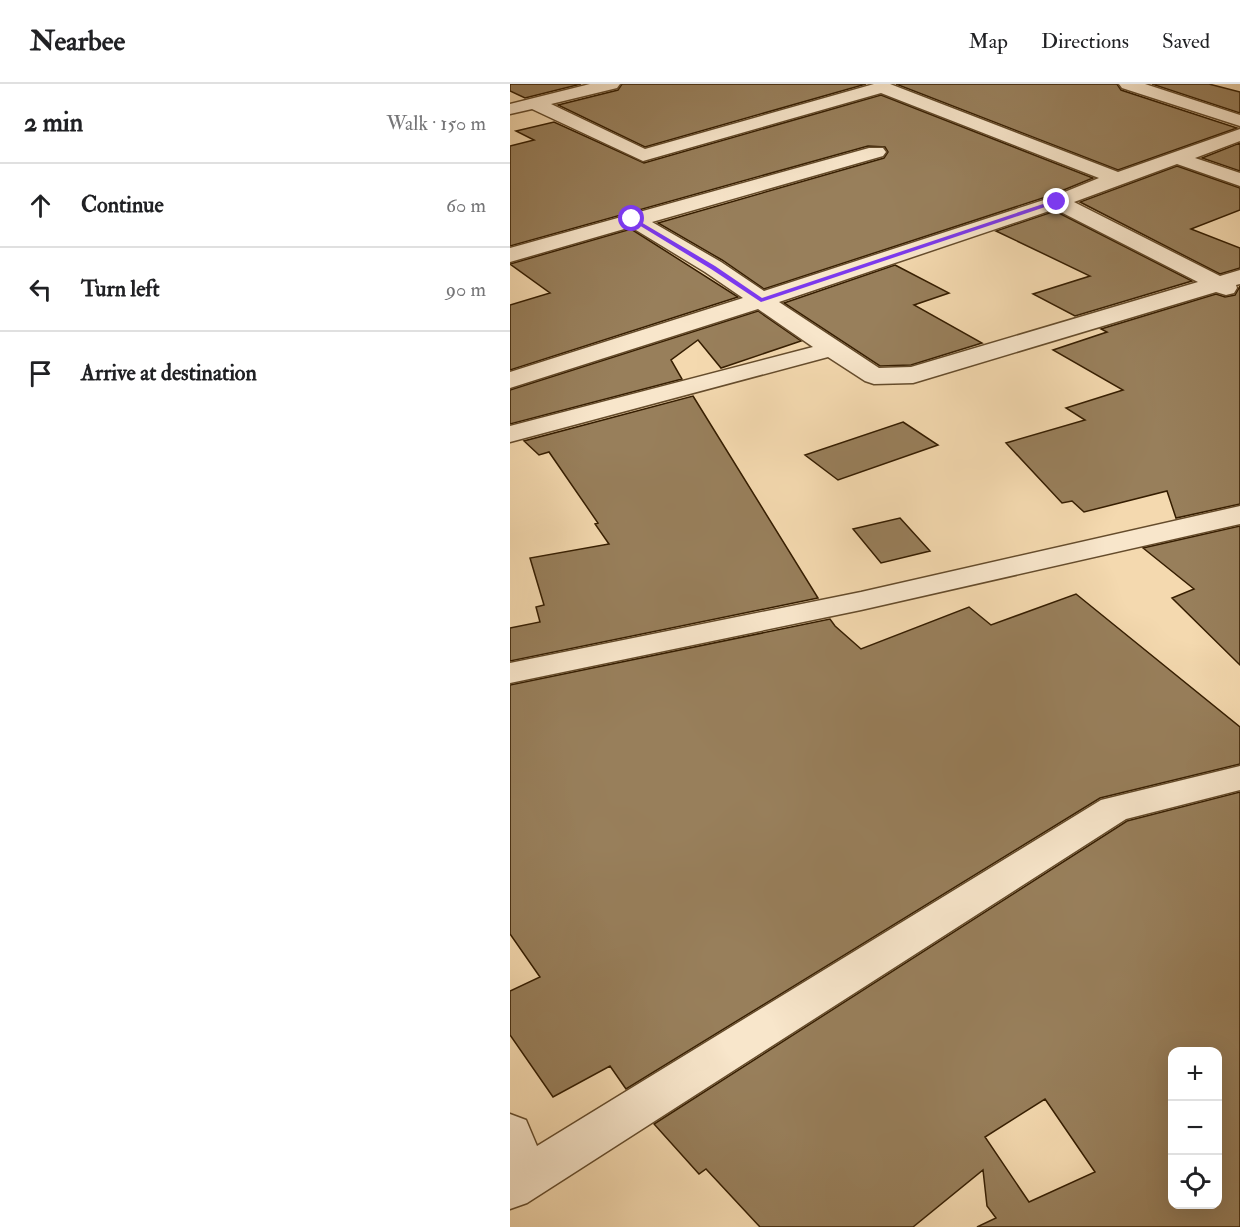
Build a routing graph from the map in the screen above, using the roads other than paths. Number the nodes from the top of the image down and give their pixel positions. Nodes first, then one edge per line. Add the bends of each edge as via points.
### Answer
1 (611, 84) edge
2 (1128, 84) edge
3 (534, 103) junction
4 (510, 109) edge
5 (1240, 121) edge
6 (1240, 135) edge
7 (876, 152) dead end
8 (1180, 159) junction
9 (1116, 178) junction
10 (1240, 180) edge
11 (1057, 202) junction
12 (632, 219) junction
13 (510, 255) edge
14 (1228, 280) edge
15 (1240, 295) edge
16 (761, 300) junction
17 (832, 349) junction
18 (510, 380) edge
19 (510, 434) edge
20 (1240, 515) edge
21 (510, 673) edge
22 (1240, 778) edge
23 (510, 1134) edge
24 (516, 1183) edge

1 - 3 street
2 - 5 street
3 - 4 street
3 - 9 street via 643,155 882,87
6 - 8 street
7 - 12 street
8 - 9 street
8 - 10 street
9 - 11 street
11 - 14 street
11 - 16 street
12 - 13 street
12 - 16 street
14 - 15 street
14 - 17 street via 913,375 874,376
16 - 17 street
16 - 18 street
17 - 19 street
20 - 21 street via 849,603
22 - 24 street via 1114,808
23 - 24 street

